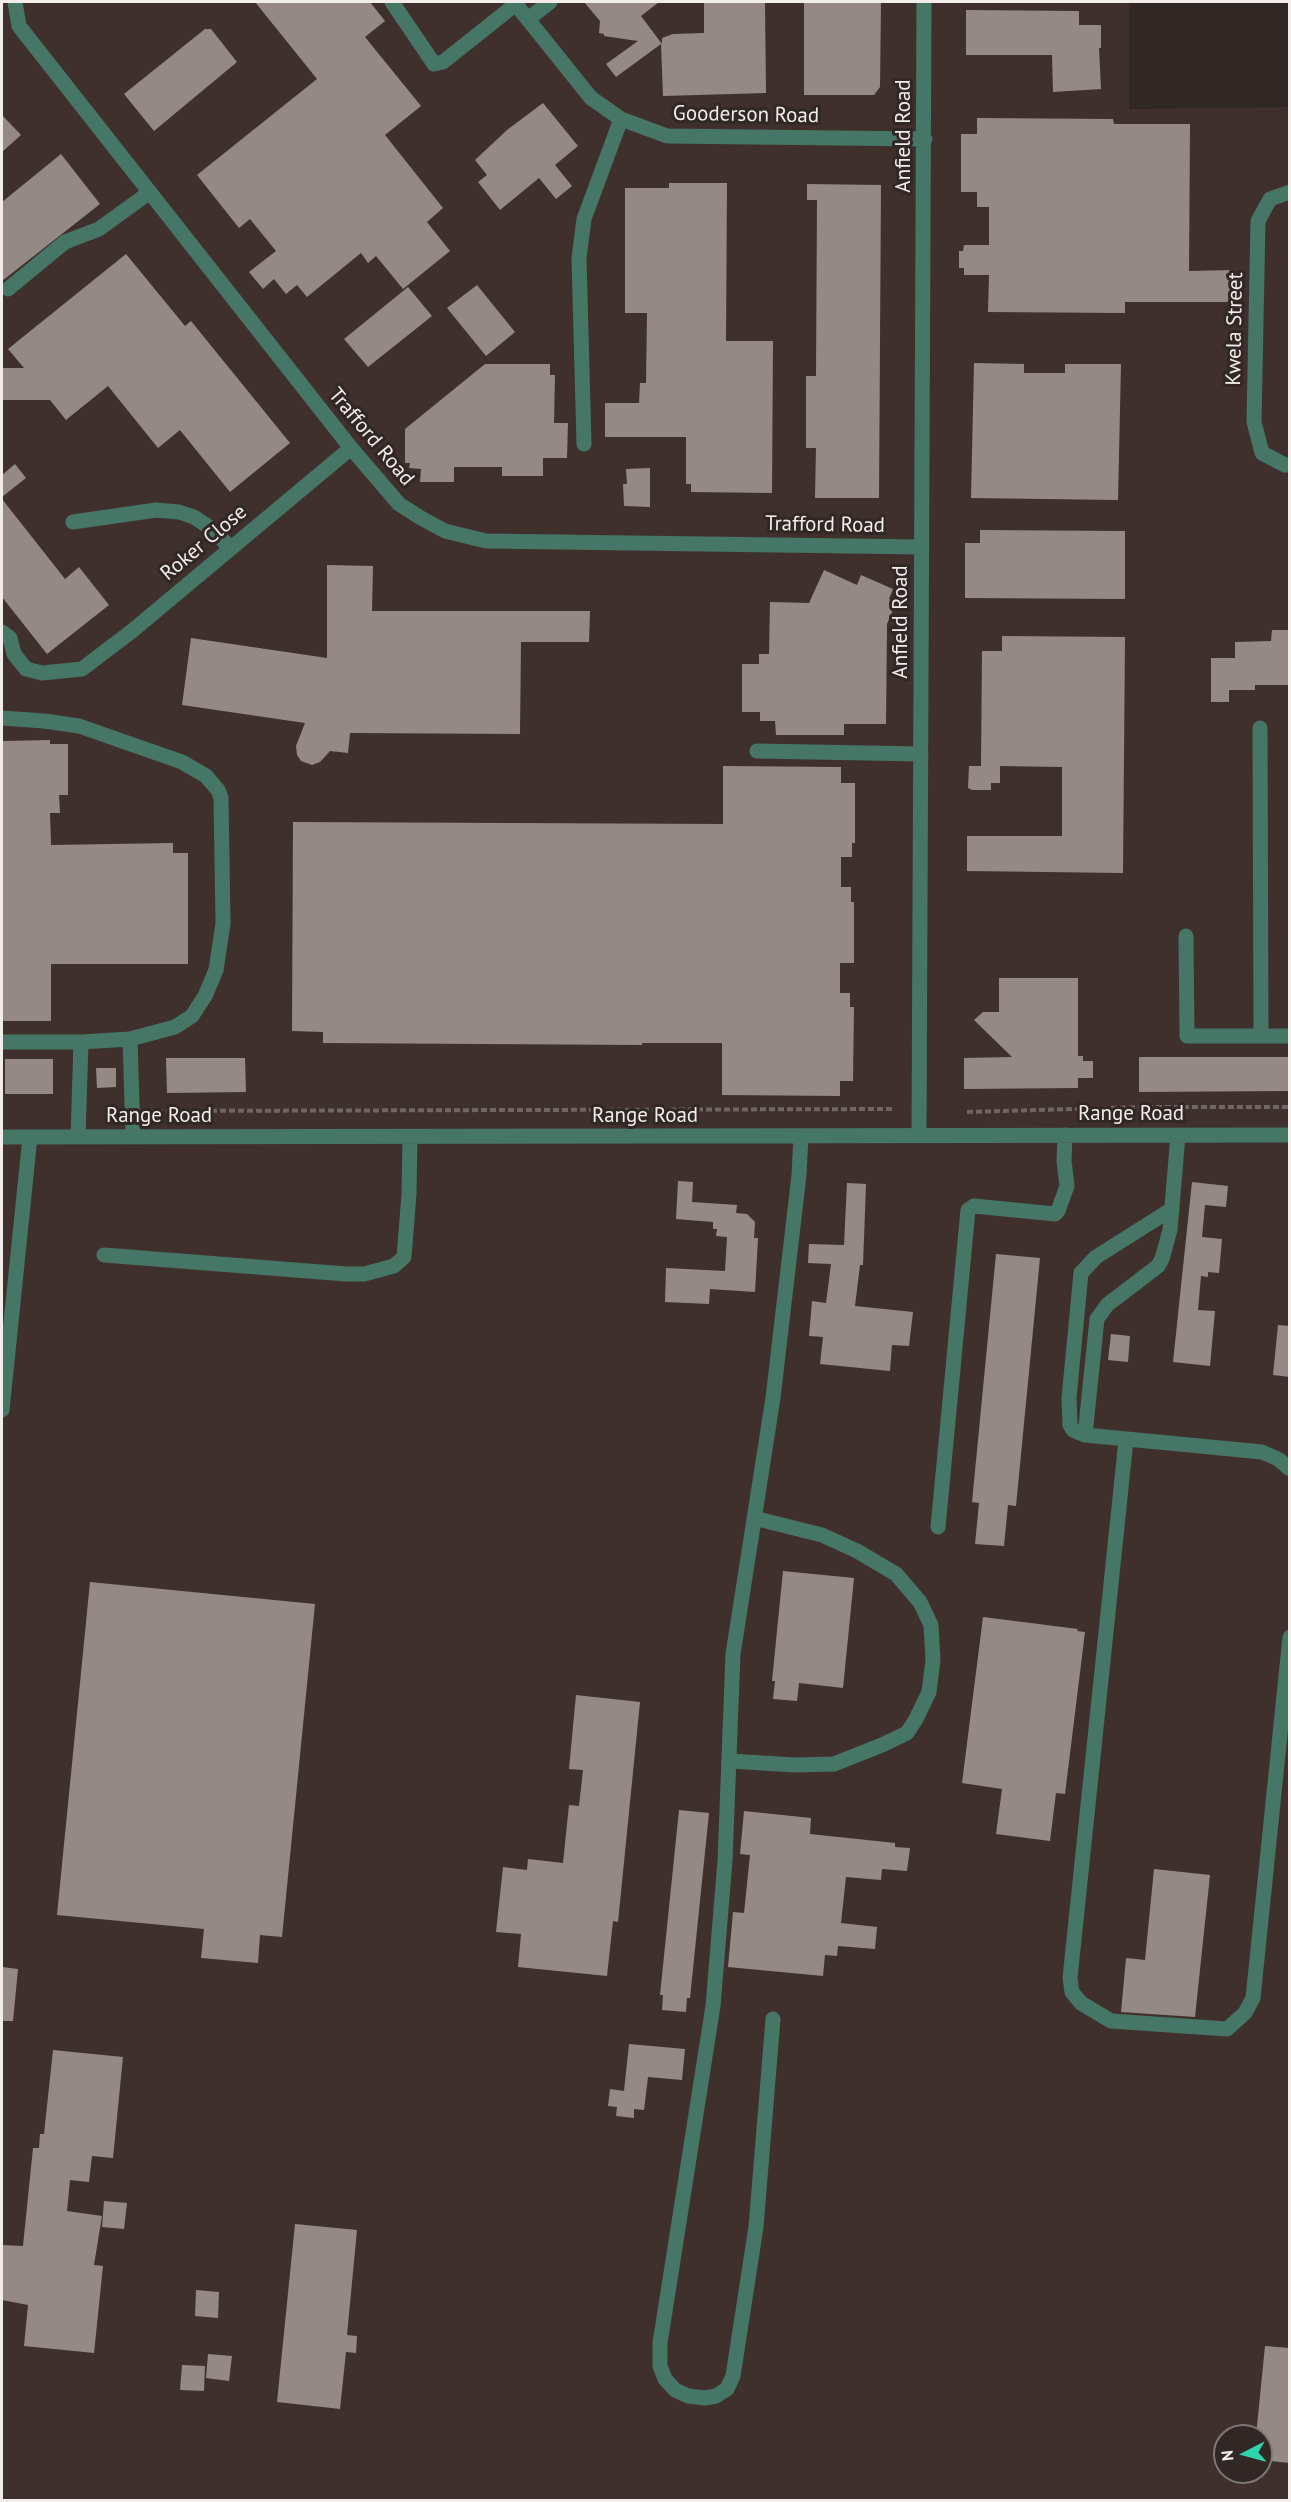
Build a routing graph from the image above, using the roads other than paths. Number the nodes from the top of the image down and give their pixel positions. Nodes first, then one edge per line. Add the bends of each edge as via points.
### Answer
1 (392, 2) edge
2 (550, 2) edge
3 (924, 2) edge
4 (515, 3) edge
5 (10, 4) edge
6 (528, 19) junction
7 (621, 118) junction
8 (925, 139) junction
9 (150, 192) junction
10 (1290, 192) edge
11 (8, 289) dead end
12 (584, 444) dead end
13 (351, 448) junction
14 (1290, 465) edge
15 (73, 522) dead end
16 (922, 547) junction
17 (231, 548) junction
18 (2, 632) edge
19 (2, 718) edge
20 (1260, 729) dead end
21 (757, 751) dead end
22 (921, 753) junction
23 (1186, 936) dead end
24 (1261, 1036) junction
25 (1290, 1036) edge
26 (130, 1039) junction
27 (2, 1042) edge
28 (81, 1042) junction
29 (919, 1135) junction
30 (1065, 1135) junction
31 (1178, 1135) junction
32 (1290, 1135) edge
33 (801, 1136) junction
34 (2, 1137) edge
35 (30, 1137) junction
36 (78, 1137) junction
37 (133, 1137) junction
38 (410, 1137) junction
39 (1172, 1209) junction
40 (104, 1255) dead end
41 (2, 1410) edge
42 (1085, 1435) junction
43 (1126, 1440) junction
44 (1290, 1469) edge
45 (754, 1518) junction
46 (938, 1527) dead end
47 (1290, 1637) edge
48 (730, 1761) junction
49 (773, 2019) dead end

1 - 4 street via 434,64 443,62
2 - 6 street
3 - 8 street, Anfield Road
4 - 6 street, Gooderson Road
5 - 9 street, Trafford Road via 19,26
6 - 7 street, Gooderson Road via 591,98
7 - 8 street, Gooderson Road via 667,136
7 - 12 street via 584,219 579,258
8 - 16 street, Anfield Road
9 - 11 street via 99,229 66,242
9 - 13 street, Trafford Road
10 - 14 street, Kwela Street via 1270,199 1258,221 1254,422 1262,453
13 - 16 street, Trafford Road via 399,504 445,531 486,541
13 - 17 street, Roker Close
15 - 17 street via 156,510 179,513 209,527
16 - 22 street, Anfield Road
17 - 18 street, Roker Close via 82,669 42,673 26,669 14,654 10,638
19 - 26 street via 79,726 182,762 206,776 218,790 223,924 216,970 192,1016 175,1027
20 - 24 street
21 - 22 street
22 - 29 street, Anfield Road
23 - 24 street via 1187,1036
24 - 25 street
26 - 28 street
26 - 37 street
27 - 28 street
28 - 36 street
29 - 30 street, Range Road
29 - 33 street, Range Road
30 - 31 street, Range Road
30 - 46 street via 1064,1161 1055,1186 1055,1214 974,1206 968,1210
31 - 32 street, Range Road
31 - 39 street
33 - 38 street, Range Road
33 - 45 street via 774,1387
34 - 35 street, Range Road
35 - 36 street, Range Road
35 - 41 street
36 - 37 street, Range Road
37 - 38 street, Range Road
38 - 40 street via 404,1257 394,1266 346,1274
39 - 42 street via 1166,1250 1158,1266 1107,1305 1097,1318
39 - 42 street via 1096,1257 1081,1272 1069,1419 1073,1430
42 - 43 street
43 - 44 street via 1262,1452
43 - 47 street via 1071,1978 1072,1992 1081,2003 1111,2021 1227,2029 1245,2013 1253,1998
45 - 48 street via 733,1654
45 - 48 street via 822,1535 896,1574 920,1602 931,1625 933,1660 929,1692 907,1733 834,1764
48 - 49 street via 713,2006 660,2343 660,2366 665,2379 688,2396 716,2396 727,2389 733,2376 756,2227

